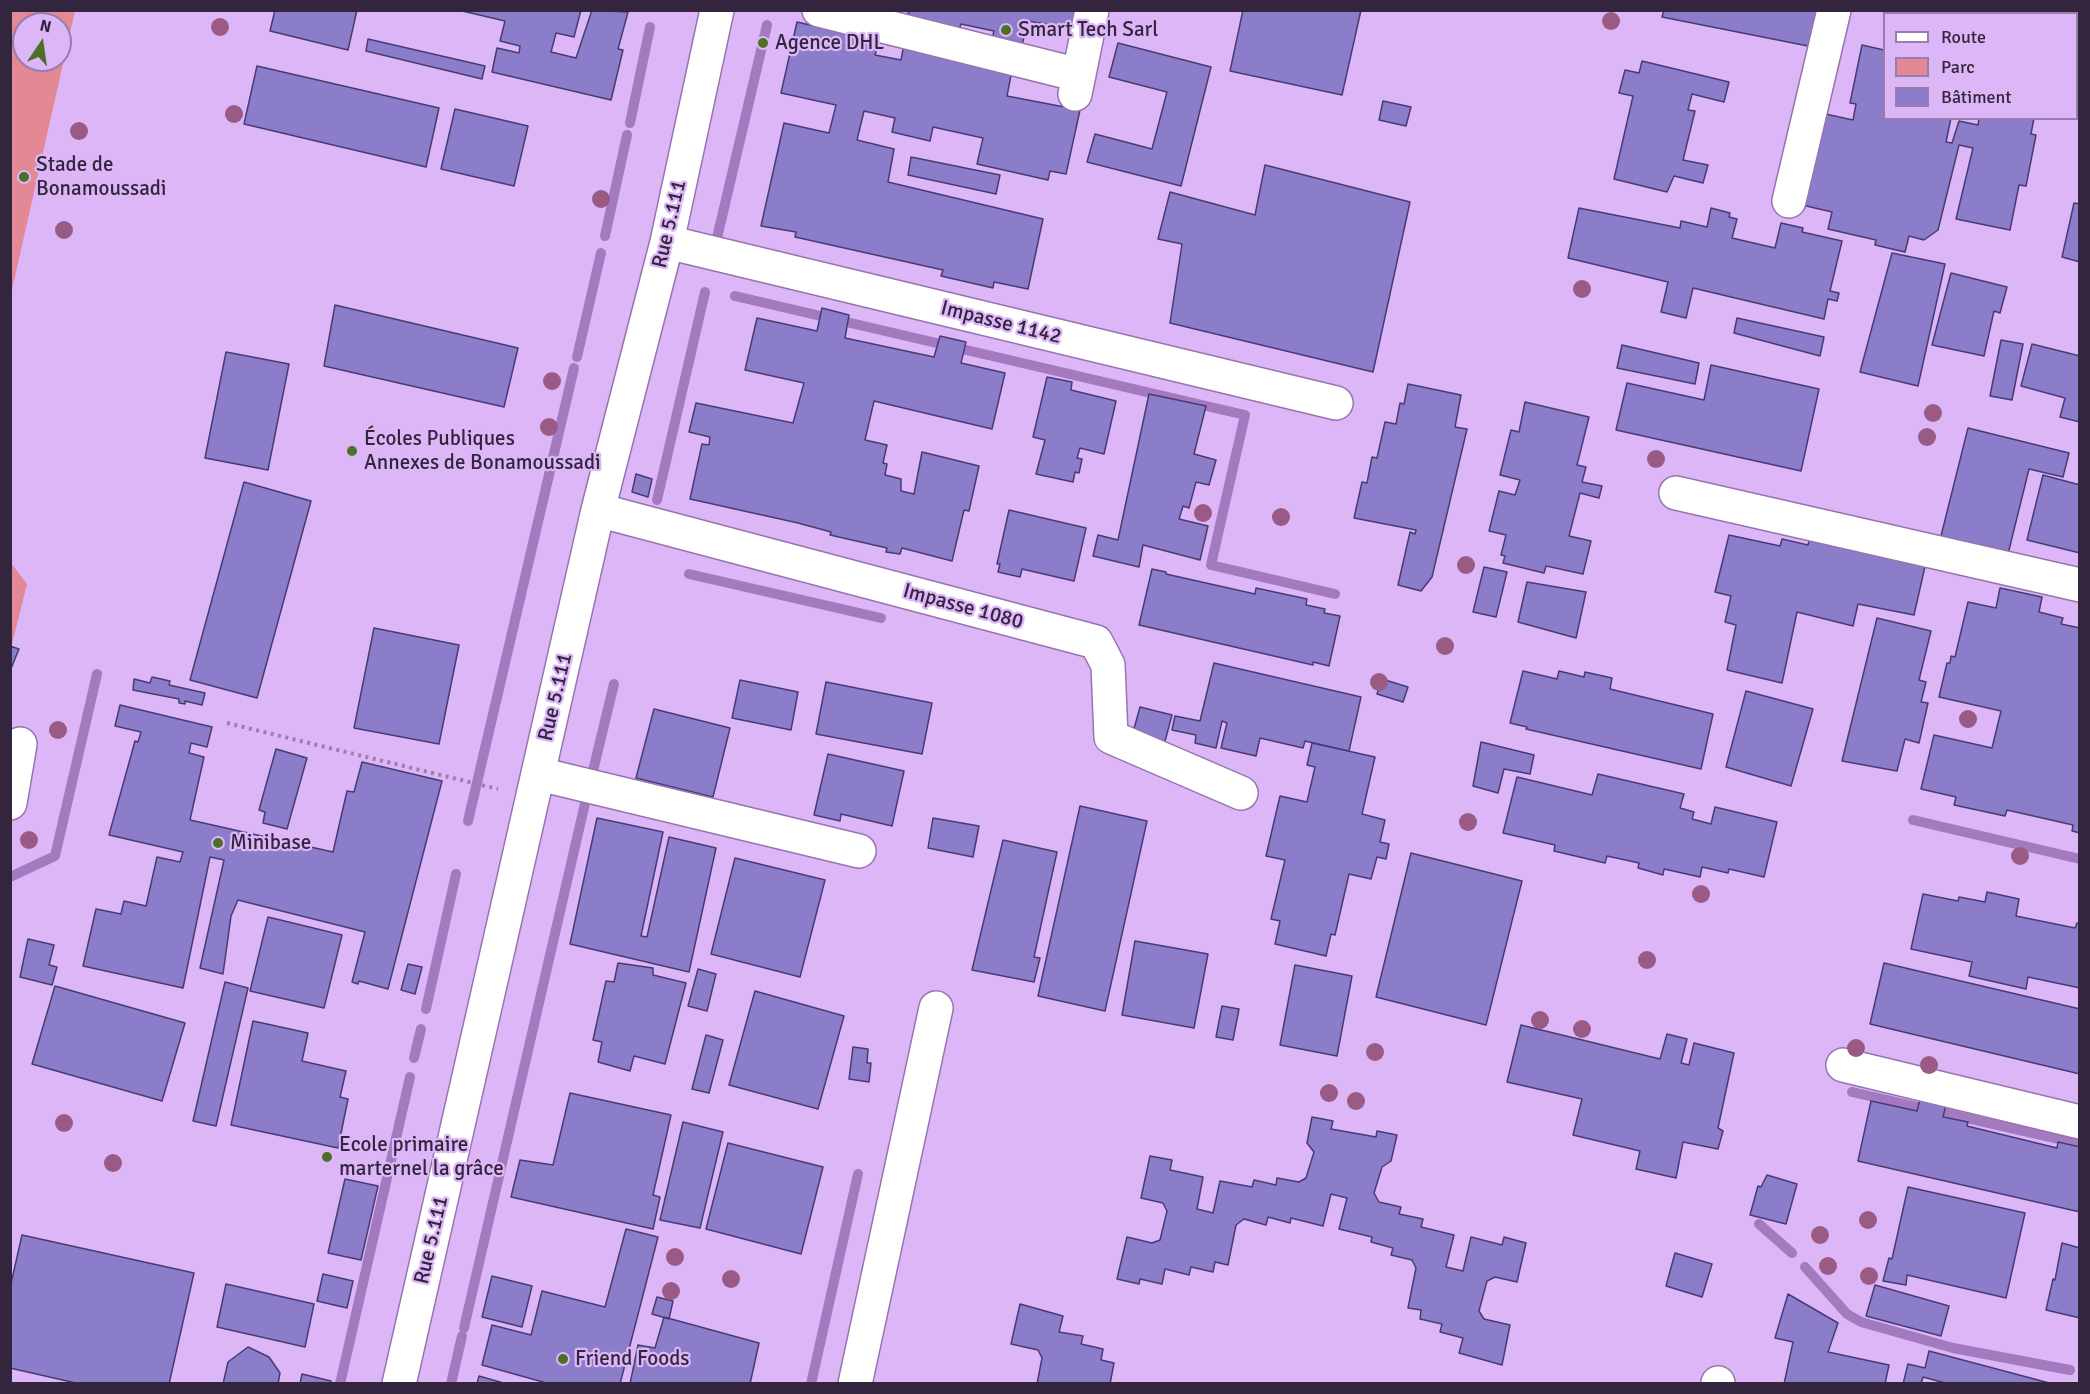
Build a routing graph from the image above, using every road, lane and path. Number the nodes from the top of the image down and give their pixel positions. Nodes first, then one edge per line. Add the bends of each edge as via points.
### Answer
1 (717, 10) edge
2 (819, 10) edge
3 (1092, 10) edge
4 (1834, 10) edge
5 (1789, 201) dead end
6 (667, 242) junction
7 (1335, 403) dead end
8 (1676, 494) dead end
9 (598, 510) junction
10 (2079, 585) edge
11 (227, 723) dead end
12 (20, 744) dead end
13 (536, 786) junction
14 (1241, 793) dead end
15 (10, 803) edge
16 (859, 850) dead end
17 (936, 1008) dead end
18 (1843, 1065) dead end
19 (2079, 1122) edge
20 (399, 1383) edge
21 (855, 1383) edge

1 - 6 street, Rue 5.111
2 - 3 street via 1077,84
4 - 5 street
6 - 7 street, Impasse 1142
6 - 9 street, Rue 5.111
8 - 10 street
9 - 13 street, Rue 5.111
9 - 14 street, Impasse 1080 via 1096,642 1108,665 1111,737
11 - 13 path
12 - 15 street
13 - 16 street
13 - 20 street, Rue 5.111
17 - 21 street
18 - 19 street

